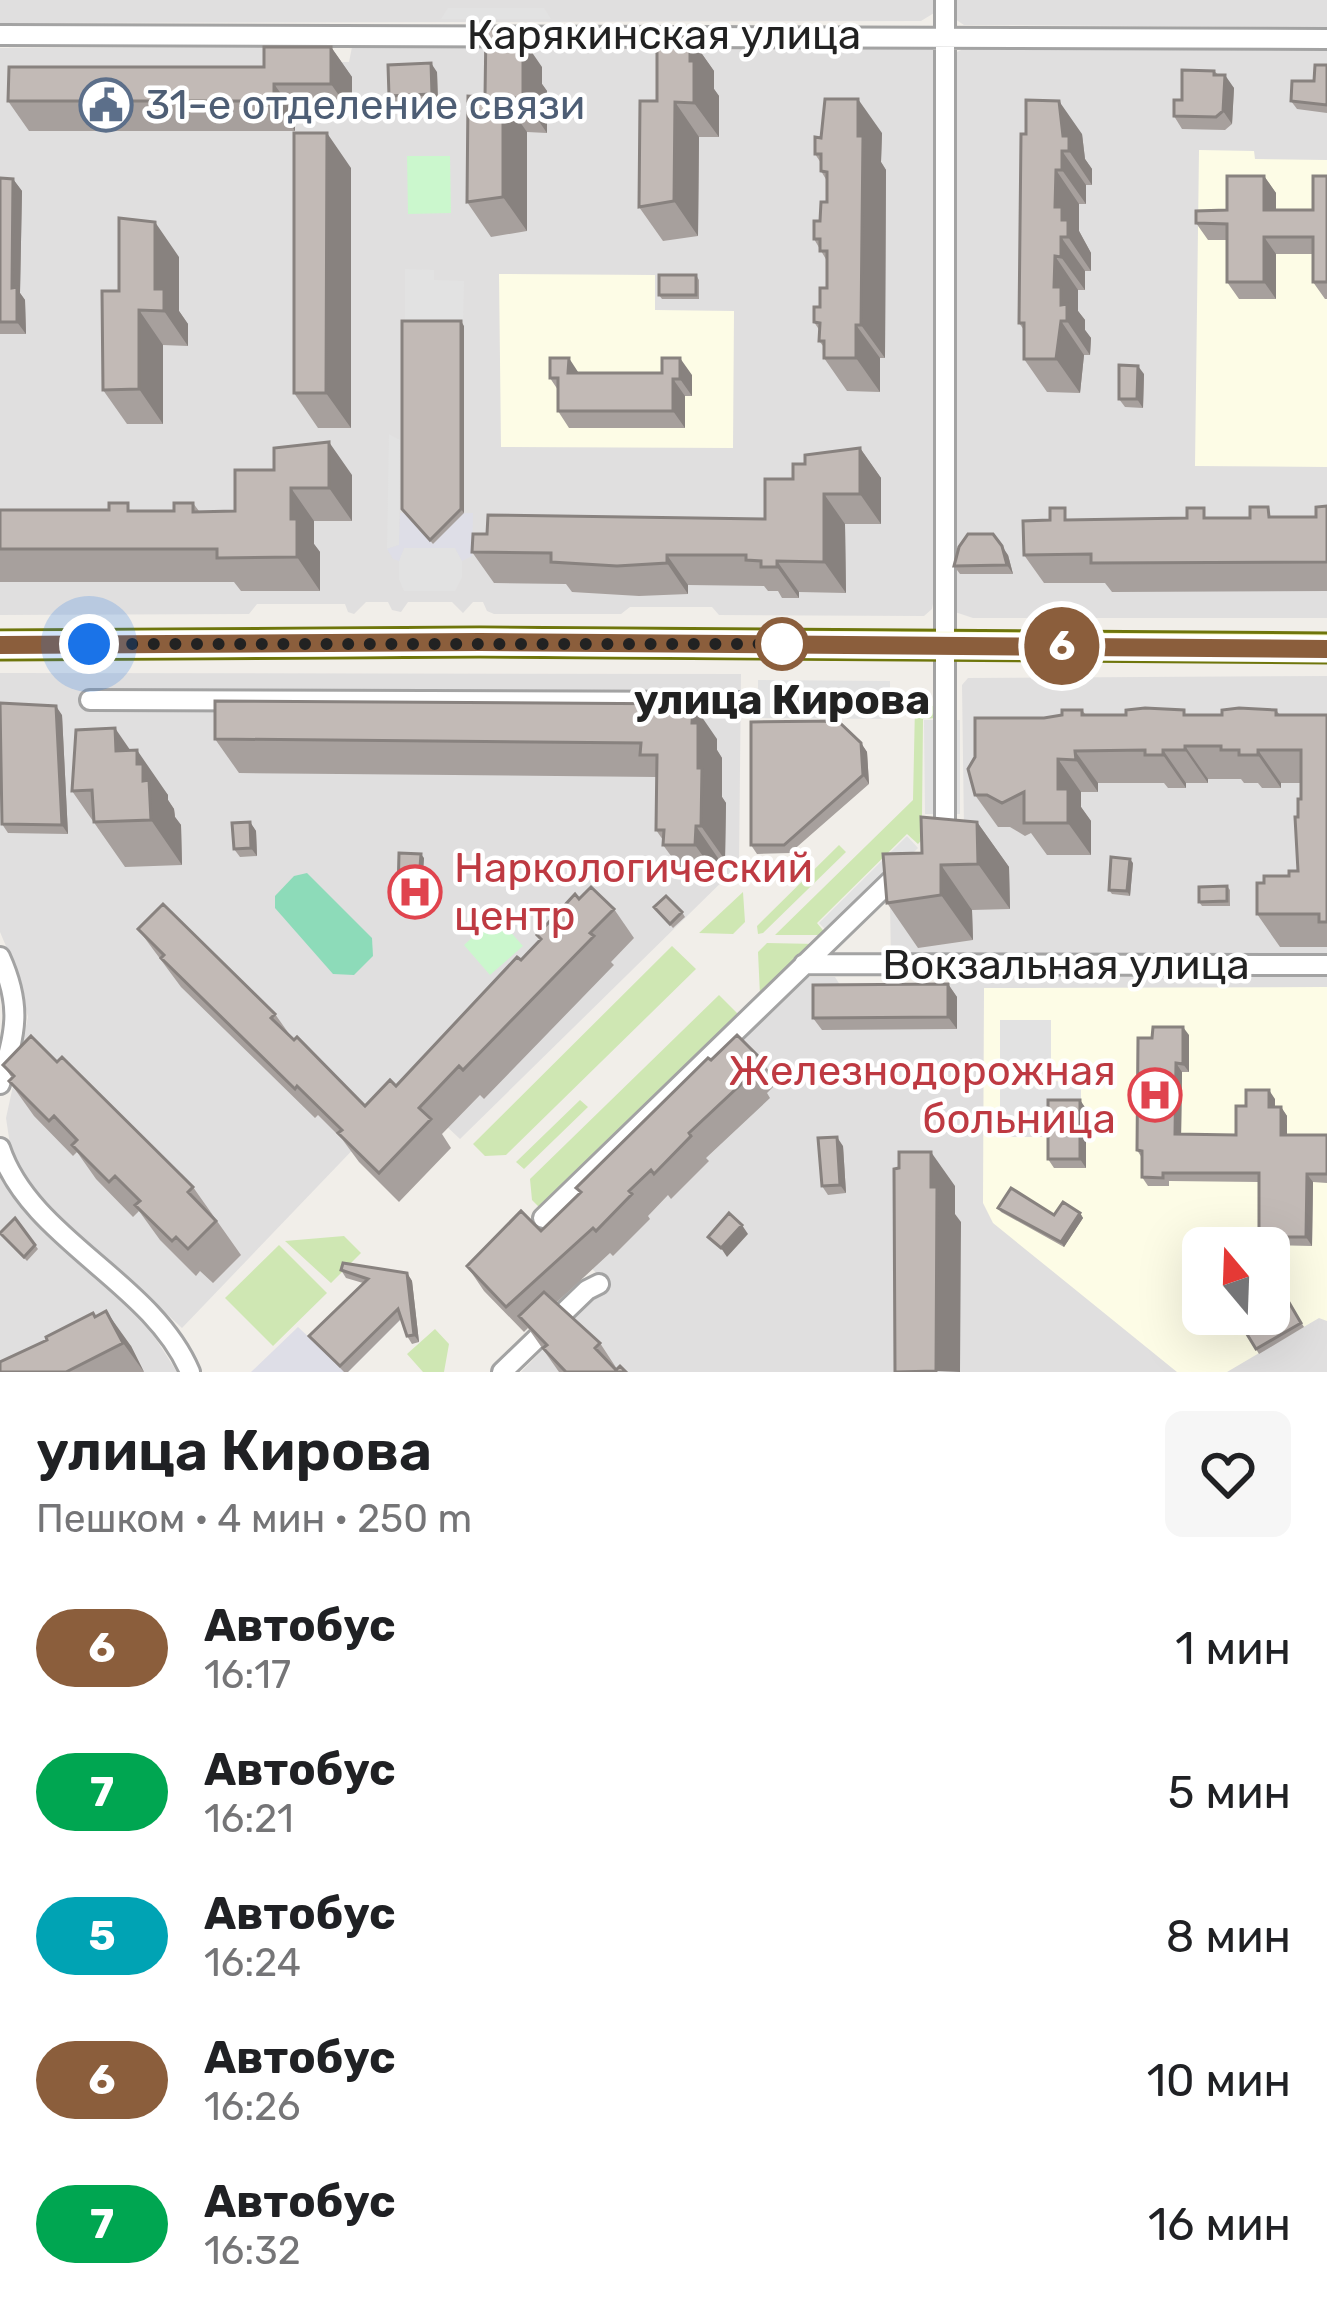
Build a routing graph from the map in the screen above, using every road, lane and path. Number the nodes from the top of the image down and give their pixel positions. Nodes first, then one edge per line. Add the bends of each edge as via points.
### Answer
1 (945, 0) edge
2 (0, 35) edge
3 (945, 35) junction
4 (1327, 39) edge
5 (0, 645) edge
6 (943, 645) junction
7 (1327, 649) edge
8 (90, 700) dead end
9 (747, 702) dead end
10 (0, 957) edge
11 (804, 964) junction
12 (1327, 965) edge
13 (0, 1084) edge
14 (0, 1148) edge
15 (543, 1218) dead end
16 (599, 1284) dead end
17 (190, 1372) edge
18 (502, 1372) edge

1 - 3 street
2 - 3 street, Карякинская улица
3 - 4 street, Карякинская улица
3 - 6 street
5 - 6 main road
6 - 7 main road
6 - 11 street via 945,821
8 - 9 street
10 - 13 street via 17,1016
11 - 12 street, Вокзальная улица
11 - 15 street
14 - 17 street via 24,1192 178,1345
16 - 18 street

